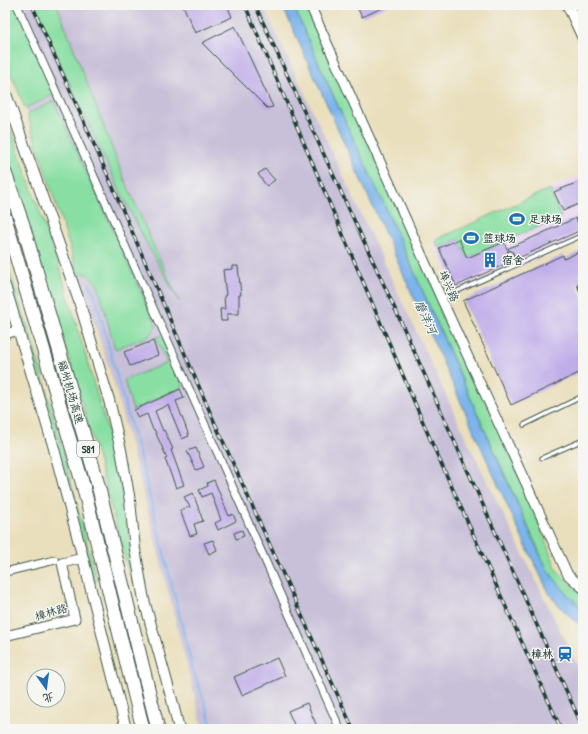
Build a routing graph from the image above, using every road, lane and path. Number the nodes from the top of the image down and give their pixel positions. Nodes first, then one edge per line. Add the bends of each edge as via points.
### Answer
1 (17, 5) edge
2 (310, 5) edge
3 (568, 5) edge
4 (581, 5) edge
5 (583, 10) edge
6 (583, 38) edge
7 (5, 90) edge
8 (5, 173) edge
9 (5, 218) edge
10 (583, 234) edge
11 (510, 252) dead end
12 (515, 265) junction
13 (5, 286) edge
14 (583, 286) edge
15 (583, 292) edge
16 (441, 298) junction
17 (18, 330) junction
18 (5, 334) edge
19 (583, 396) edge
20 (524, 425) dead end
21 (583, 440) edge
22 (542, 458) dead end
23 (83, 558) junction
24 (58, 561) junction
25 (5, 572) edge
26 (583, 588) edge
27 (5, 636) edge
28 (126, 729) edge
29 (143, 729) edge
30 (158, 729) edge
31 (179, 729) edge
32 (340, 729) edge

1 - 32 street
2 - 16 street, 埠兴路
3 - 6 main road
4 - 5 main road
7 - 31 main road via 79,301 109,400 130,501 144,600
8 - 30 highway, 福州机场高速 / S81 via 23,225 97,481
9 - 29 highway, 福州机场高速 / S81 via 83,485
10 - 12 lane
11 - 12 lane
12 - 16 lane
13 - 17 main road
14 - 15 lane
16 - 26 street, 埠兴路 via 568,575
17 - 18 street
17 - 23 main road via 53,445
19 - 20 lane
21 - 22 lane
23 - 24 street
23 - 28 main road
24 - 25 street
24 - 27 street, 樟林路 via 75,619

